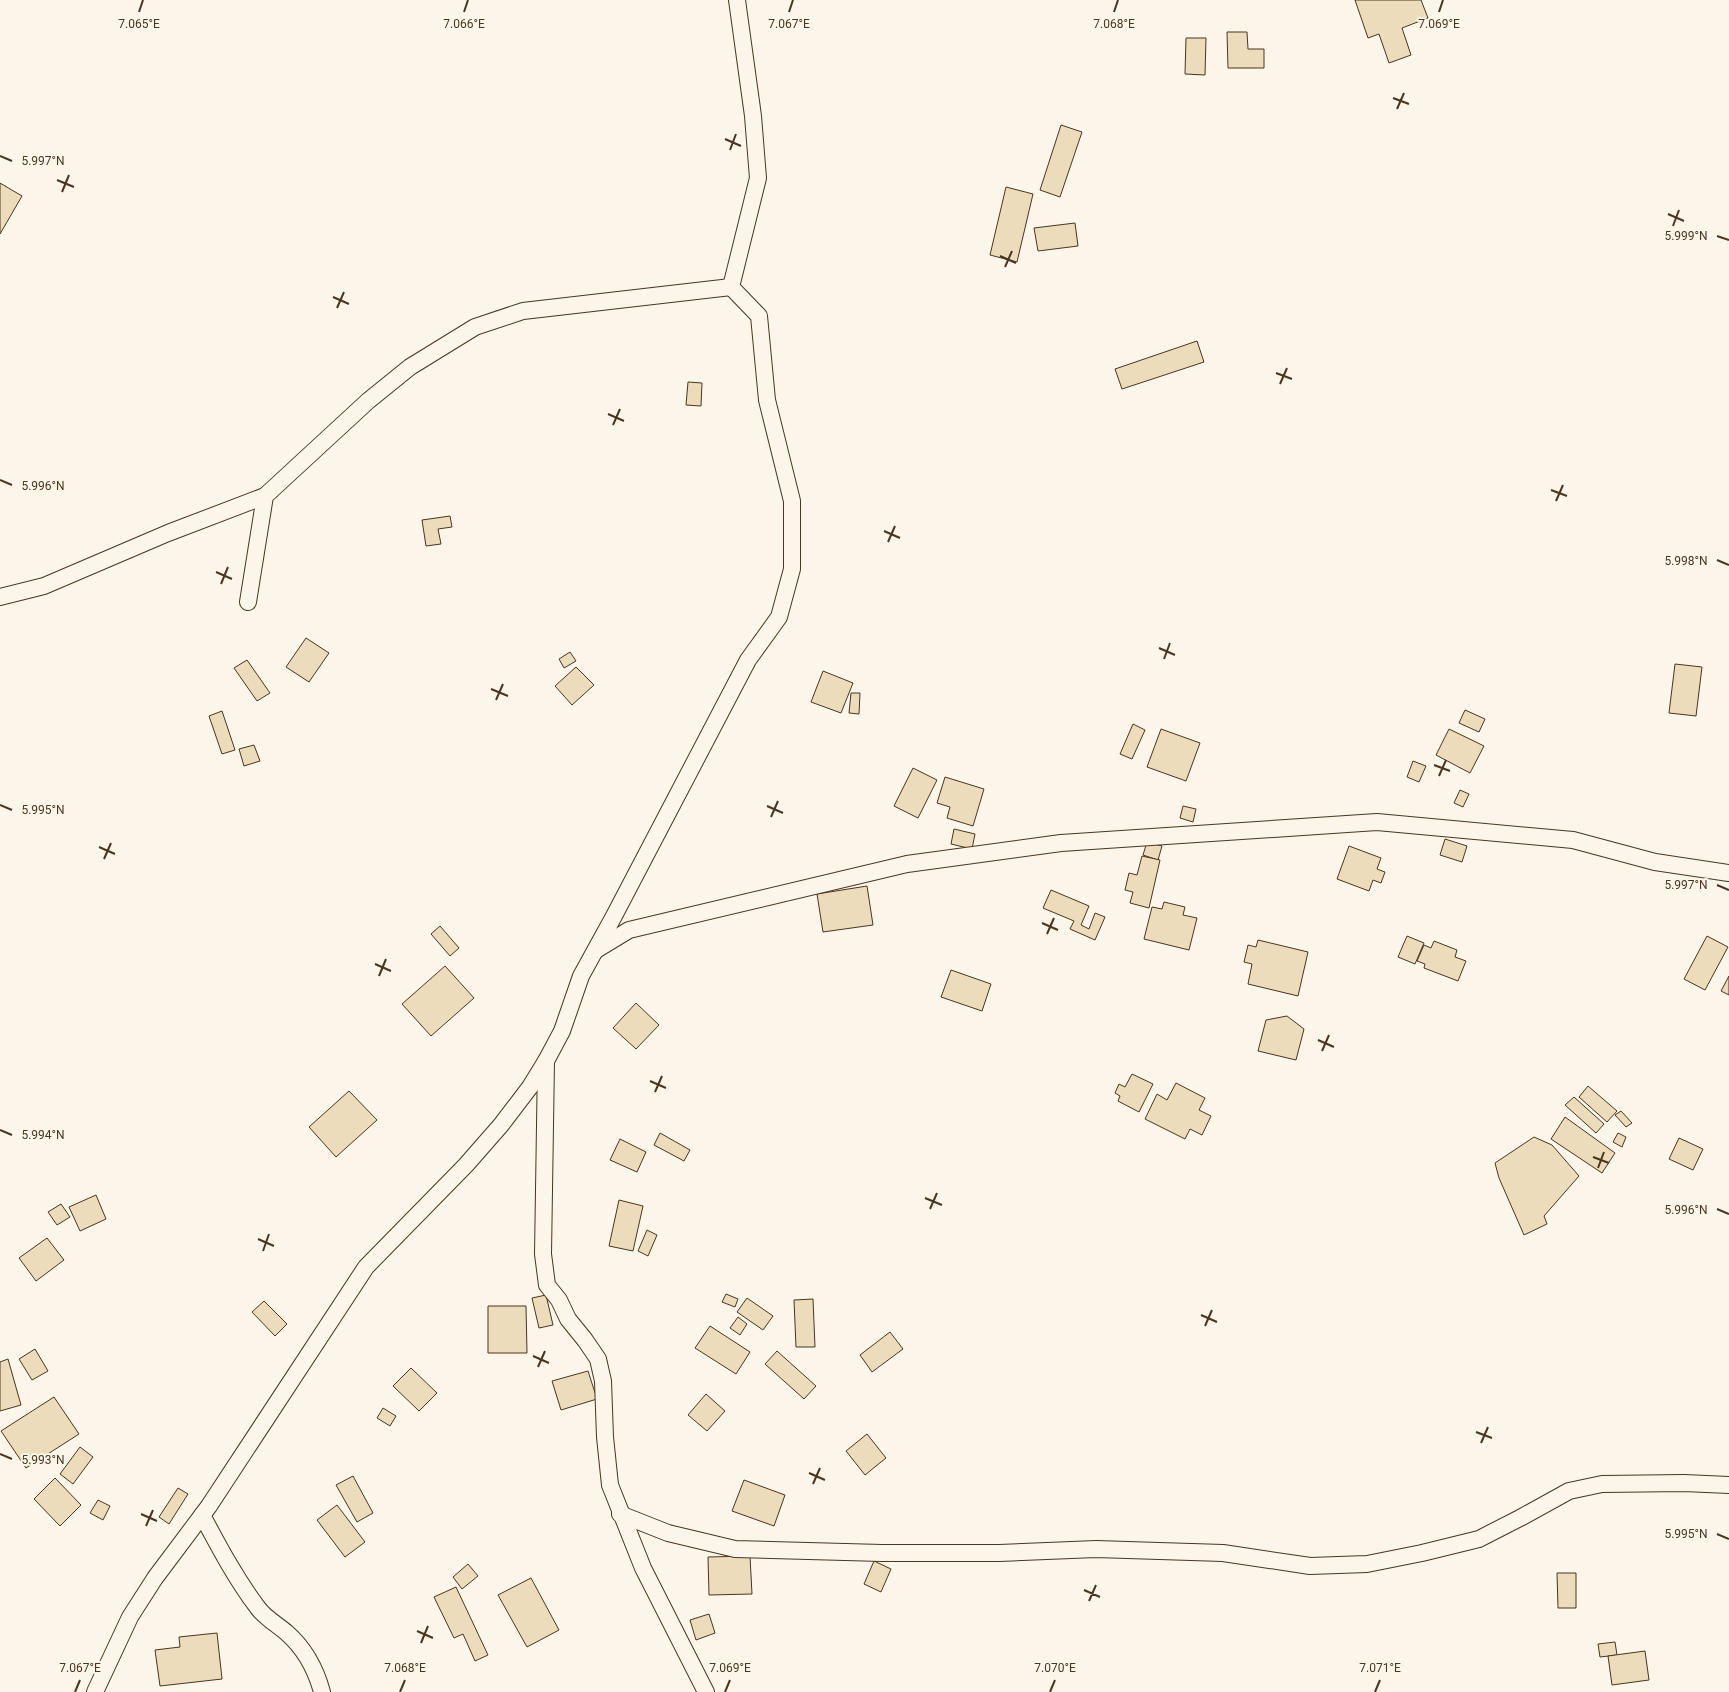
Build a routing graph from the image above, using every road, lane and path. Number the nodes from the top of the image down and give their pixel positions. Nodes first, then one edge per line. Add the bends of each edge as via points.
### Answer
1 (737, 0) edge
2 (731, 287) junction
3 (265, 496) junction
4 (0, 597) edge
5 (248, 602) dead end
6 (1729, 873) edge
7 (595, 951) junction
8 (546, 1061) junction
9 (1729, 1486) edge
10 (620, 1514) junction
11 (202, 1516) junction
12 (95, 1692) edge
13 (322, 1692) edge
14 (706, 1692) edge

1 - 2 street via 758,178
2 - 3 street via 523,311 475,327 410,367
2 - 7 street via 759,316 767,400 792,500 792,570 779,617 748,660
3 - 4 street via 44,586
3 - 5 street
6 - 7 street via 1655,862 1573,840 1474,830 1377,822 1269,828 1061,843 907,864 629,930
7 - 8 street via 581,976 562,1031
8 - 10 street via 543,1254 547,1285 598,1359 610,1485
8 - 11 street via 501,1125 366,1267
9 - 10 street via 1602,1484 1569,1491 1479,1539 1367,1564 1310,1566 1223,1553 1096,1549 882,1553 735,1549 668,1533
10 - 14 street via 643,1568
11 - 12 street via 130,1617
11 - 13 street via 259,1610 302,1650

